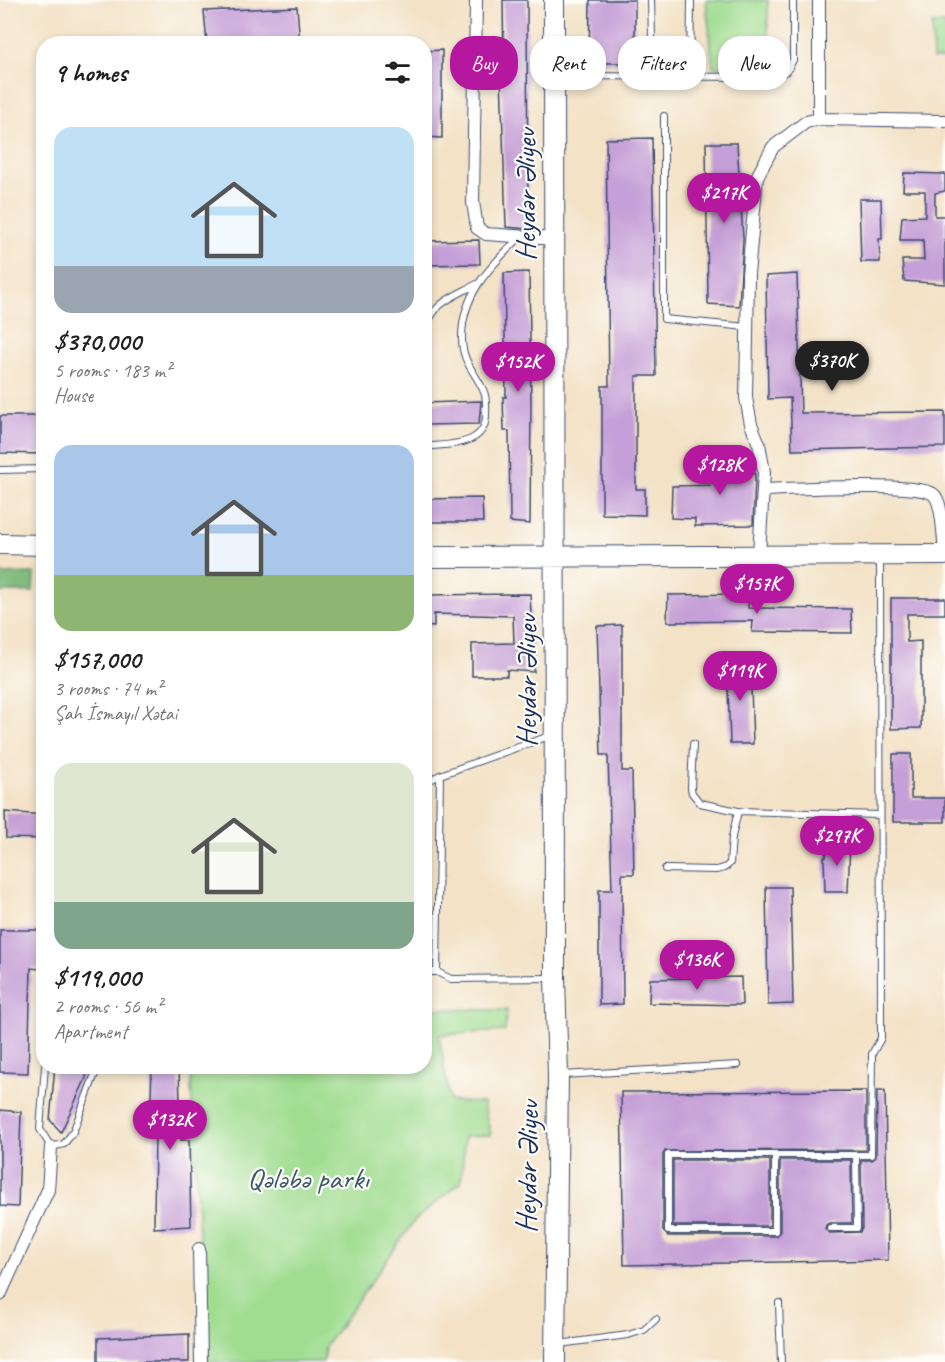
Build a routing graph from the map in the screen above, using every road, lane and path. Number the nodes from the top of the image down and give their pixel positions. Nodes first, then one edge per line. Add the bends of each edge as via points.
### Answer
1 (476, 0) edge
2 (554, 0) edge
3 (651, 0) edge
4 (691, 0) edge
5 (793, 0) edge
6 (819, 0) edge
7 (554, 36) edge
8 (652, 36) edge
9 (691, 36) edge
10 (706, 77) edge
11 (554, 90) edge
12 (664, 116) dead end
13 (819, 119) junction
14 (945, 122) edge
15 (520, 237) junction
16 (555, 239) junction
17 (478, 283) junction
18 (432, 314) edge
19 (747, 327) junction
20 (432, 446) edge
21 (36, 469) edge
22 (0, 470) edge
23 (764, 490) junction
24 (0, 544) edge
25 (36, 544) edge
26 (945, 553) edge
27 (759, 555) junction
28 (880, 555) junction
29 (556, 556) junction
30 (432, 557) edge
31 (556, 733) junction
32 (693, 744) dead end
33 (440, 775) junction
34 (432, 779) edge
35 (738, 811) junction
36 (880, 815) junction
37 (665, 869) dead end
38 (432, 972) edge
39 (437, 972) junction
40 (555, 978) junction
41 (738, 1065) dead end
42 (44, 1074) edge
43 (95, 1074) edge
44 (558, 1076) junction
45 (51, 1147) junction
46 (775, 1155) junction
47 (856, 1155) junction
48 (830, 1228) dead end
49 (199, 1249) dead end
50 (0, 1295) edge
51 (779, 1303) dead end
52 (656, 1319) dead end
53 (555, 1353) edge
54 (201, 1362) edge
55 (781, 1362) edge

1 - 15 street via 473,211 477,228 486,234
2 - 7 main road, Heydər Əliyev
3 - 8 lane
4 - 9 lane
5 - 10 lane via 793,60 787,71 772,77
6 - 13 street
11 - 16 main road, Heydər Əliyev
12 - 19 lane via 664,320
13 - 14 street
13 - 19 street via 806,122 773,147 757,177
15 - 16 street
15 - 17 lane
16 - 29 main road, Heydər Əliyev
17 - 18 lane via 439,304
17 - 20 lane via 471,295 462,336 466,364 484,393 484,427 464,443
19 - 23 street via 746,398 759,444
21 - 22 lane
23 - 26 street via 860,487 932,493 939,501
23 - 27 street
24 - 25 main road
26 - 28 main road
27 - 28 main road
27 - 29 main road
28 - 36 lane
29 - 30 main road
29 - 31 main road, Heydər Əliyev
31 - 33 lane
31 - 40 main road, Heydər Əliyev
32 - 35 lane via 694,797 700,803
33 - 34 lane
33 - 39 lane
35 - 36 lane
35 - 37 lane via 727,866 716,870
36 - 47 lane via 881,1038 872,1054 871,1155
38 - 39 lane
39 - 40 lane via 451,979
40 - 44 main road, Heydər Əliyev
41 - 44 lane
42 - 45 lane via 40,1129
43 - 45 lane via 73,1132 64,1144
44 - 53 main road, Heydər Əliyev
45 - 50 street via 48,1190
46 - 46 lane via 668,1155 668,1231 775,1231
46 - 47 lane
47 - 48 lane via 857,1228
49 - 54 street
51 - 55 lane
52 - 53 lane via 644,1330

